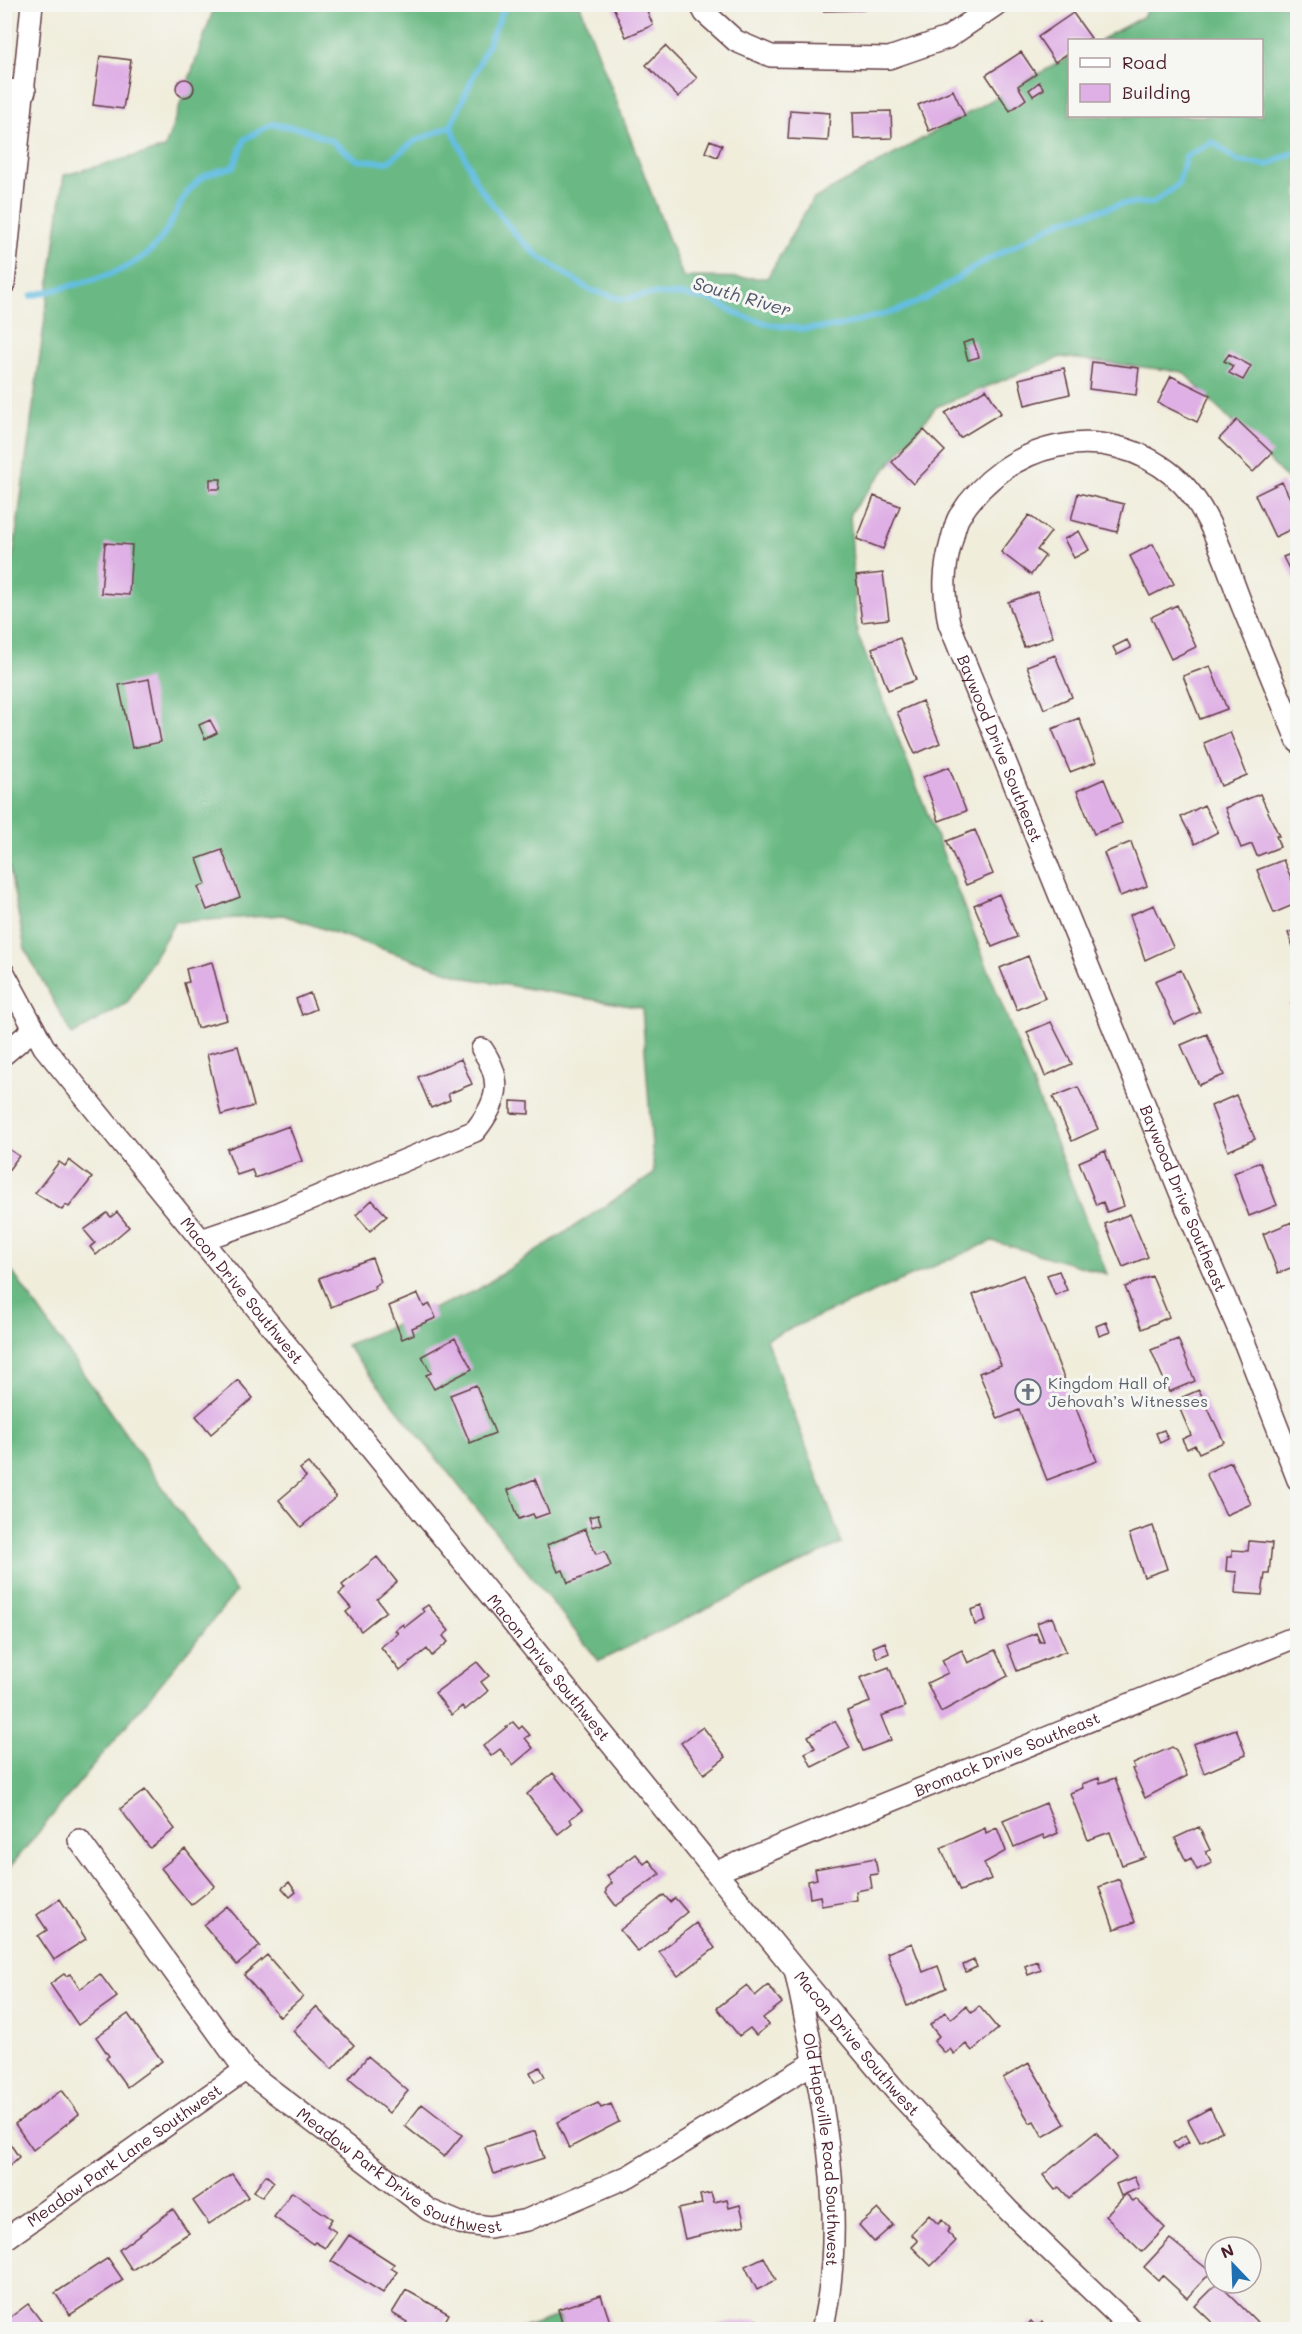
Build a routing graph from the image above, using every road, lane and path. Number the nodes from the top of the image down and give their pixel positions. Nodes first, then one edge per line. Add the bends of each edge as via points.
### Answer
1 (32, 4) edge
2 (700, 4) edge
3 (997, 4) edge
4 (15, 91) edge
5 (4, 284) edge
6 (1298, 742) edge
7 (4, 973) edge
8 (34, 1029) junction
9 (482, 1049) dead end
10 (4, 1054) edge
11 (201, 1240) junction
12 (1298, 1480) edge
13 (1298, 1636) edge
14 (79, 1840) dead end
15 (716, 1872) junction
16 (796, 1971) junction
17 (813, 2063) junction
18 (245, 2070) junction
19 (4, 2240) edge
20 (822, 2330) edge
21 (1132, 2330) edge

1 - 4 street
2 - 3 street via 736,41 771,56 889,58 947,38
4 - 5 street
6 - 12 street, Baywood Drive Southeast via 1205,513 1174,476 1130,450 1080,442 1032,452 989,478 958,519 944,568 949,623
7 - 8 street, Macon Drive Southwest
8 - 10 street
8 - 11 street, Macon Drive Southwest via 44,1047
9 - 11 street via 493,1066 496,1088 491,1111 475,1131 271,1216
11 - 15 street, Macon Drive Southwest
13 - 15 street, Bromack Drive Southeast
14 - 18 street, Meadow Park Drive Southwest
15 - 16 street, Macon Drive Southwest
16 - 17 street, Old Hapeville Road Southwest
16 - 21 street, Macon Drive Southwest via 896,2091 1000,2203
17 - 18 street, Meadow Park Drive Southwest via 629,2176 527,2220 490,2227 460,2223 429,2210
17 - 20 street, Old Hapeville Road Southwest via 832,2188 832,2249
18 - 19 street, Meadow Park Lane Southwest

